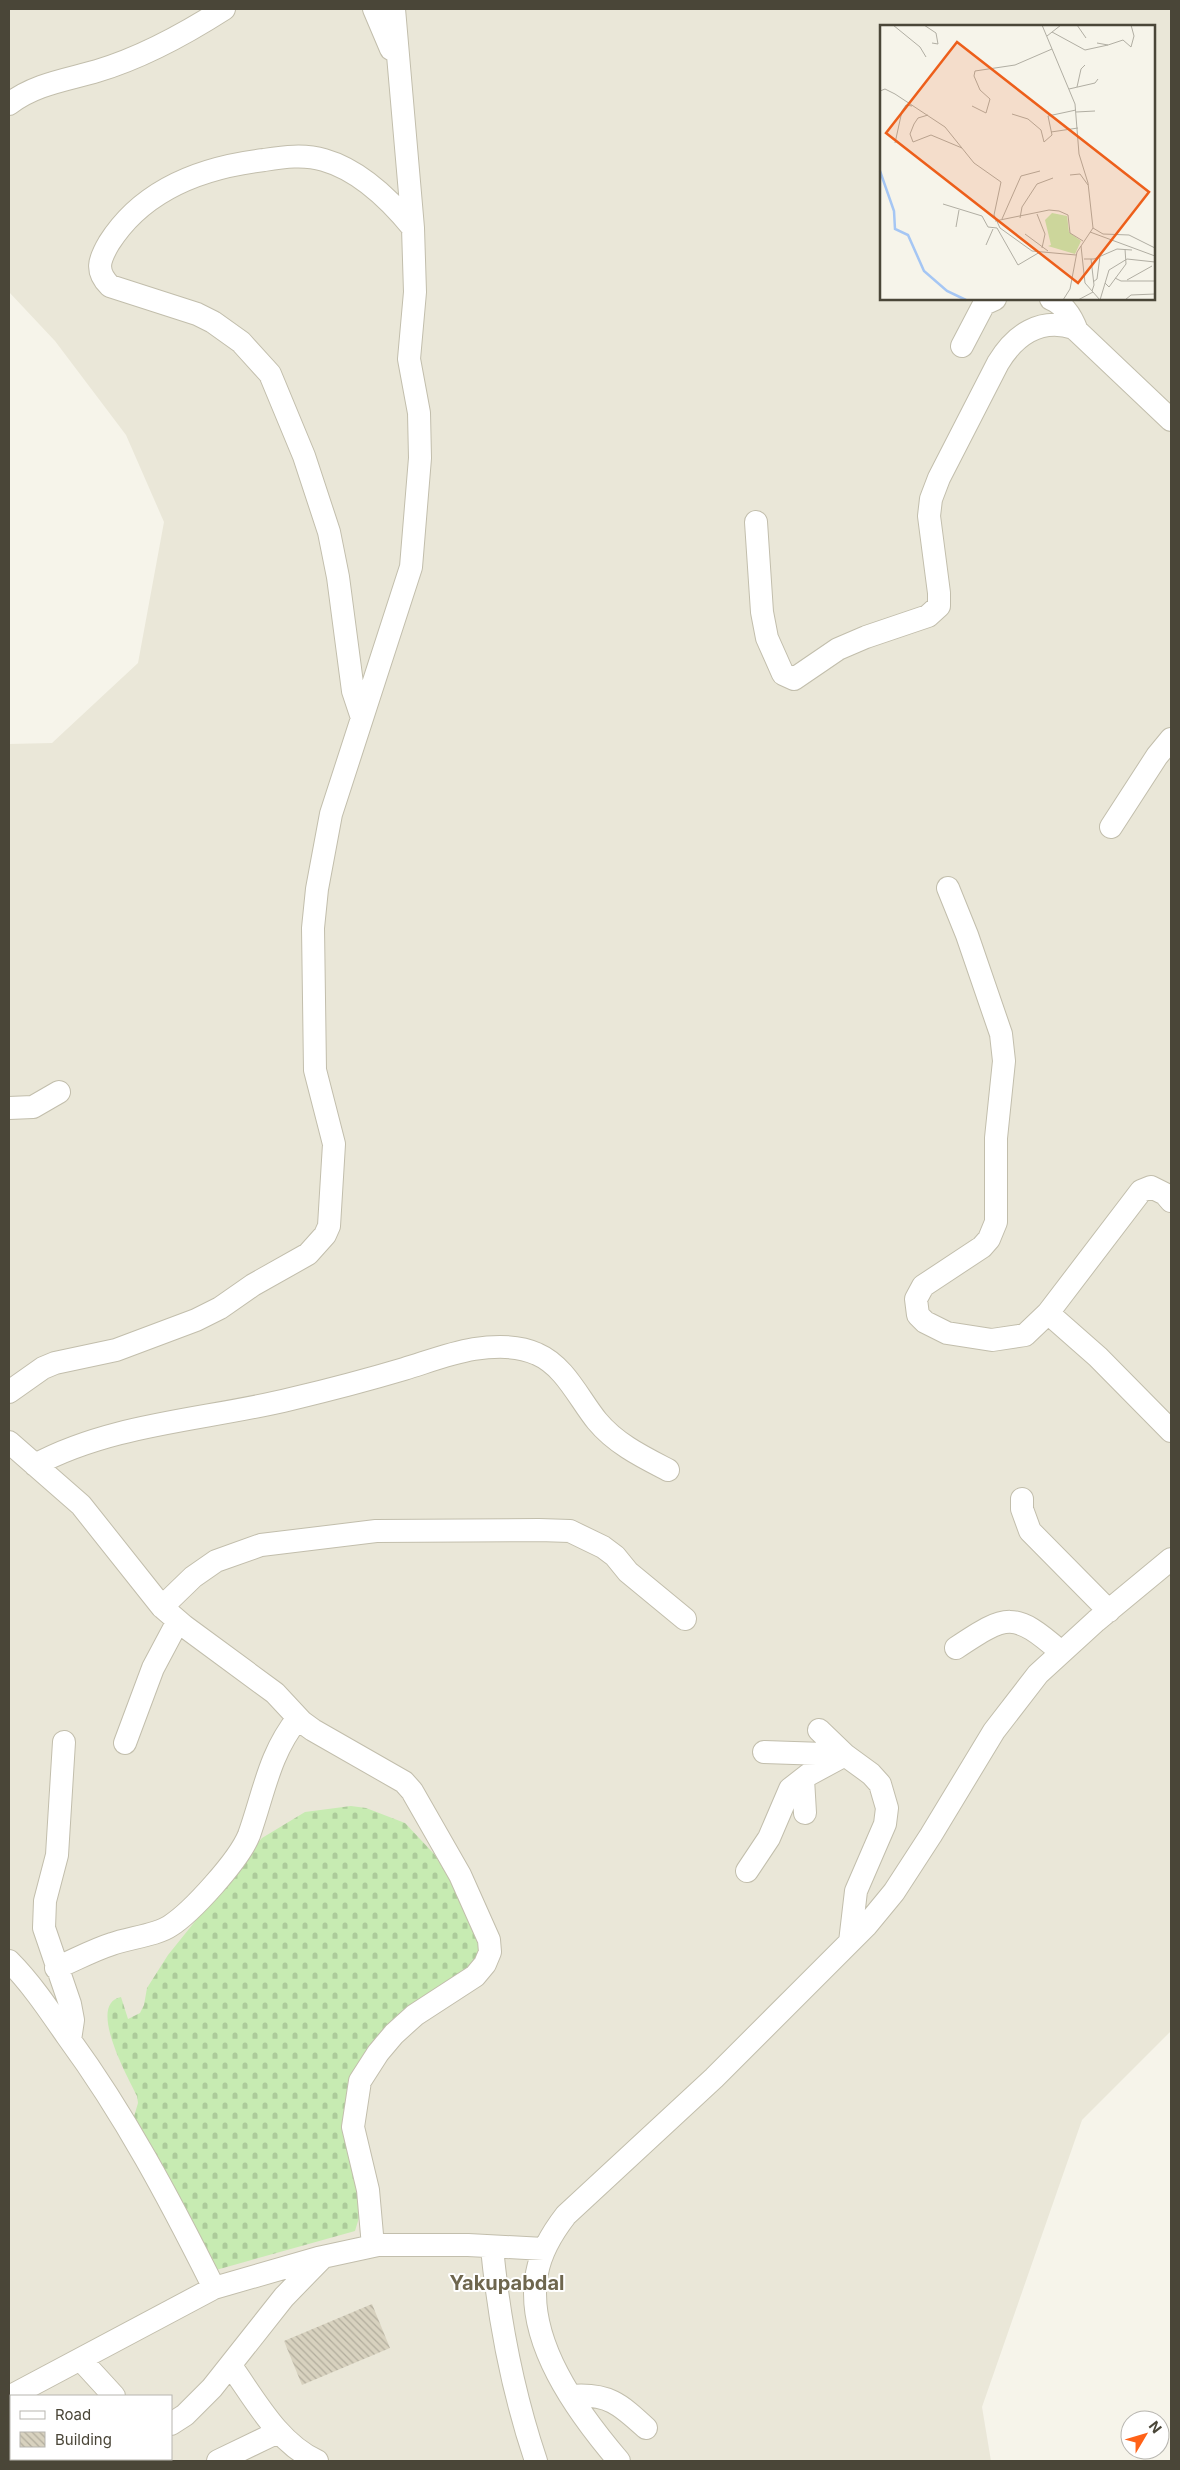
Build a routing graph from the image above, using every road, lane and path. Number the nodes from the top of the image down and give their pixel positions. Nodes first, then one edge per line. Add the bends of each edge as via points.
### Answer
1 (224, 9) edge
2 (374, 9) edge
3 (394, 9) edge
4 (399, 69) junction
5 (9, 104) edge
6 (413, 228) junction
7 (991, 300) edge
8 (1052, 300) edge
9 (1077, 331) junction
10 (962, 346) dead end
11 (1171, 420) edge
12 (756, 522) dead end
13 (362, 718) junction
14 (1171, 739) edge
15 (1111, 828) dead end
16 (948, 888) dead end
17 (59, 1092) dead end
18 (9, 1108) edge
19 (1171, 1201) edge
20 (1048, 1313) junction
21 (9, 1392) edge
22 (1171, 1431) edge
23 (9, 1442) edge
24 (35, 1465) junction
25 (668, 1470) dead end
26 (1022, 1499) dead end
27 (1171, 1559) edge
28 (1108, 1611) junction
29 (170, 1614) junction
30 (685, 1619) dead end
31 (956, 1648) dead end
32 (1061, 1652) junction
33 (298, 1718) junction
34 (819, 1730) dead end
35 (64, 1742) dead end
36 (125, 1742) dead end
37 (764, 1752) dead end
38 (841, 1757) junction
39 (802, 1779) junction
40 (806, 1813) dead end
41 (747, 1870) dead end
42 (850, 1942) junction
43 (56, 1968) junction
44 (13, 1970) edge
45 (70, 2040) junction
46 (373, 2246) junction
47 (492, 2248) junction
48 (544, 2249) junction
49 (324, 2256) junction
50 (214, 2288) junction
51 (81, 2360) junction
52 (231, 2366) junction
53 (13, 2395) edge
54 (113, 2395) edge
55 (571, 2396) junction
56 (176, 2416) edge
57 (646, 2428) dead end
58 (278, 2432) junction
59 (218, 2461) edge
60 (317, 2461) edge
61 (536, 2461) edge
62 (619, 2461) edge

1 - 5 street via 132,58 43,85
2 - 4 street
3 - 4 street
4 - 6 street
6 - 13 street via 415,292 409,359 421,438 414,545 404,591
6 - 13 street via 399,211 362,180 325,160 306,156 253,161 207,170 149,199 115,234 102,254 100,268 102,278 110,286 213,322 241,342 270,374 304,456 329,532 353,691
7 - 10 street via 984,304
8 - 9 street via 1066,310
9 - 11 street
9 - 12 street via 1061,324 1037,327 1008,347 998,363 931,499 929,516 939,606 928,616 838,648 801,675 788,678 777,662 765,629
13 - 21 street via 329,822 313,928 315,1070 334,1144 329,1226 308,1254 196,1320 116,1350 55,1363 23,1380
14 - 15 street
16 - 20 street via 967,935 1003,1050 996,1138 996,1222 982,1247 923,1286 915,1306 918,1315 934,1328 992,1340 1025,1335
17 - 18 street via 33,1107
19 - 20 street via 1150,1187 1141,1191
20 - 22 street via 1098,1357
23 - 24 street
24 - 25 street via 100,1438 291,1400 454,1353 497,1347 518,1348 545,1359 567,1380 598,1422 616,1439
24 - 29 street via 81,1505
26 - 28 street via 1030,1531
27 - 28 street
28 - 32 street
29 - 30 street via 194,1577 216,1561 261,1545 376,1532 539,1530 570,1531 604,1548
29 - 33 street via 275,1693
29 - 36 street
31 - 32 street via 990,1625 1011,1622 1038,1632
32 - 42 street via 1038,1674 999,1724 899,1884
33 - 43 street via 276,1754 248,1837 224,1873 195,1904 161,1931 110,1944
33 - 46 street via 313,1730 392,1774 408,1787 460,1875 489,1940 490,1952 475,1976 415,2015 394,2034 360,2081 353,2127 368,2190
34 - 38 street
35 - 43 street via 56,1855 45,1901 44,1928
37 - 38 street
38 - 39 street
38 - 42 street via 871,1774 880,1784 887,1808 885,1824 856,1891
39 - 40 street
39 - 41 street via 790,1789 769,1838
42 - 48 street via 714,2078 566,2215
43 - 45 street via 70,2004 73,2020
44 - 45 street
45 - 50 street via 112,2099 136,2140
46 - 47 street via 468,2245
46 - 49 street
47 - 48 street
47 - 61 street via 497,2303
48 - 55 street via 536,2273 540,2331 552,2362
49 - 50 street
49 - 52 street via 272,2312
50 - 51 street
51 - 53 street
51 - 54 street
52 - 56 street
52 - 58 street
55 - 57 street via 601,2396 621,2405
55 - 62 street
58 - 59 street
58 - 60 street via 297,2450

